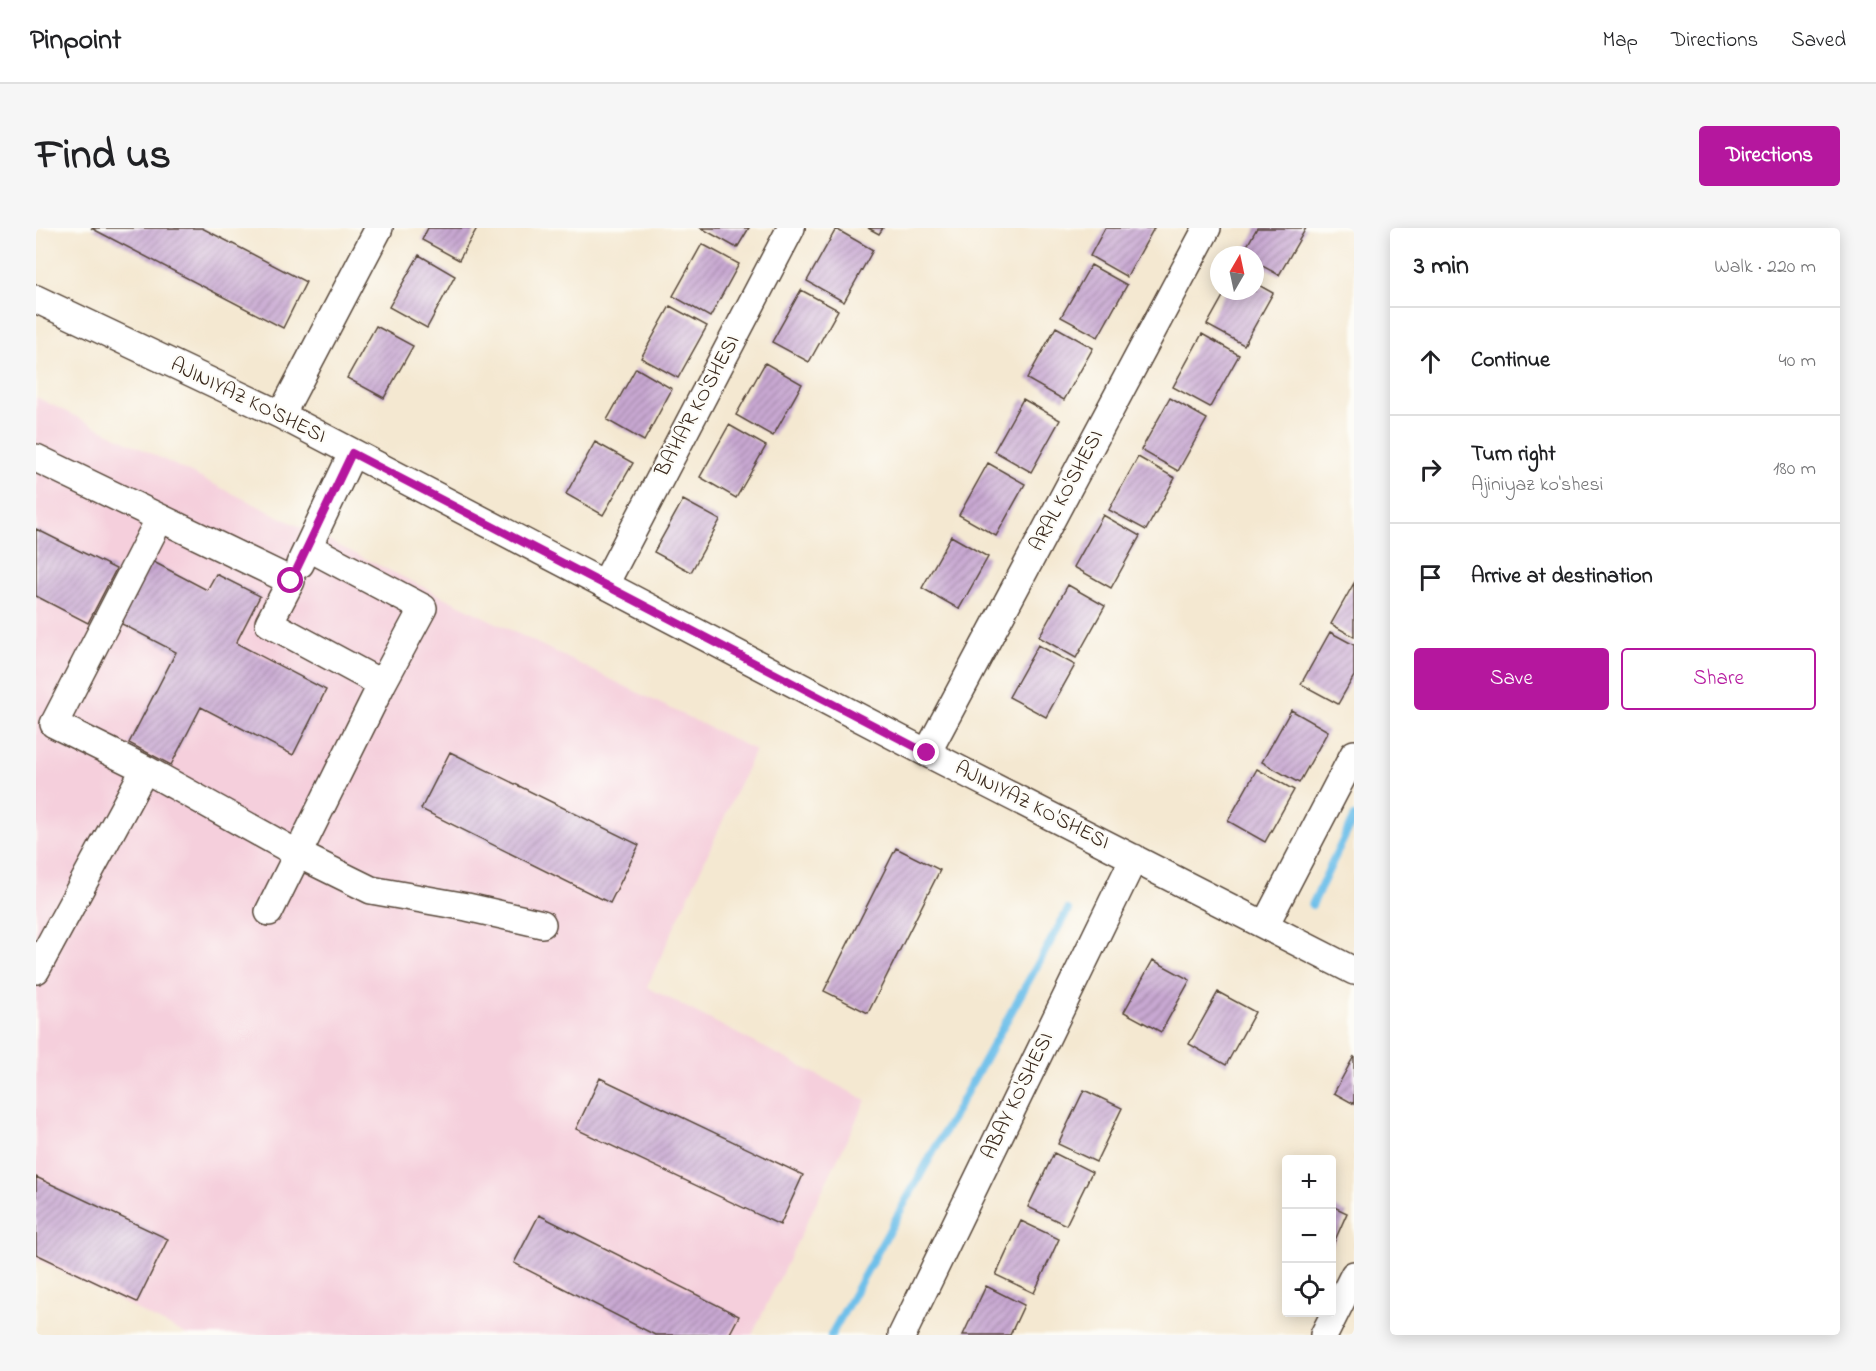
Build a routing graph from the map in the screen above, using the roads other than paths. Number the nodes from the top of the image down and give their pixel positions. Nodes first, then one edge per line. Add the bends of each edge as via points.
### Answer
1 (379, 228) edge
2 (791, 228) edge
3 (1207, 228) edge
4 (36, 299) edge
5 (281, 415) junction
6 (352, 453) junction
7 (36, 458) edge
8 (160, 518) junction
9 (308, 547) junction
10 (291, 581) junction
11 (605, 584) junction
12 (381, 684) junction
13 (927, 753) junction
14 (1354, 754) edge
15 (145, 769) junction
16 (298, 854) junction
17 (1134, 858) junction
18 (269, 912) dead end
19 (542, 924) dead end
20 (1265, 925) junction
21 (36, 970) edge
22 (1354, 971) edge
23 (1354, 1275) edge
24 (902, 1335) edge
25 (1323, 1335) edge

1 - 5 street
2 - 11 street, BA'HA'R KO'SHESI
3 - 13 street, ARAL KO'SHESI
4 - 5 street, AJINIYAZ KO'SHESI
5 - 6 street, AJINIYAZ KO'SHESI
6 - 9 street
6 - 11 street, AJINIYAZ KO'SHESI
7 - 8 street
8 - 10 street
8 - 15 street via 54,724
9 - 10 street
9 - 12 street via 423,608
10 - 12 street via 269,623
11 - 13 street, AJINIYAZ KO'SHESI
12 - 16 street
13 - 17 street, AJINIYAZ KO'SHESI
14 - 20 street
15 - 16 street
15 - 21 street
16 - 18 street
16 - 19 street via 371,890
17 - 20 street, AJINIYAZ KO'SHESI
17 - 24 street, ABAY KO'SHESI
20 - 22 street, AJINIYAZ KO'SHESI
23 - 25 street

